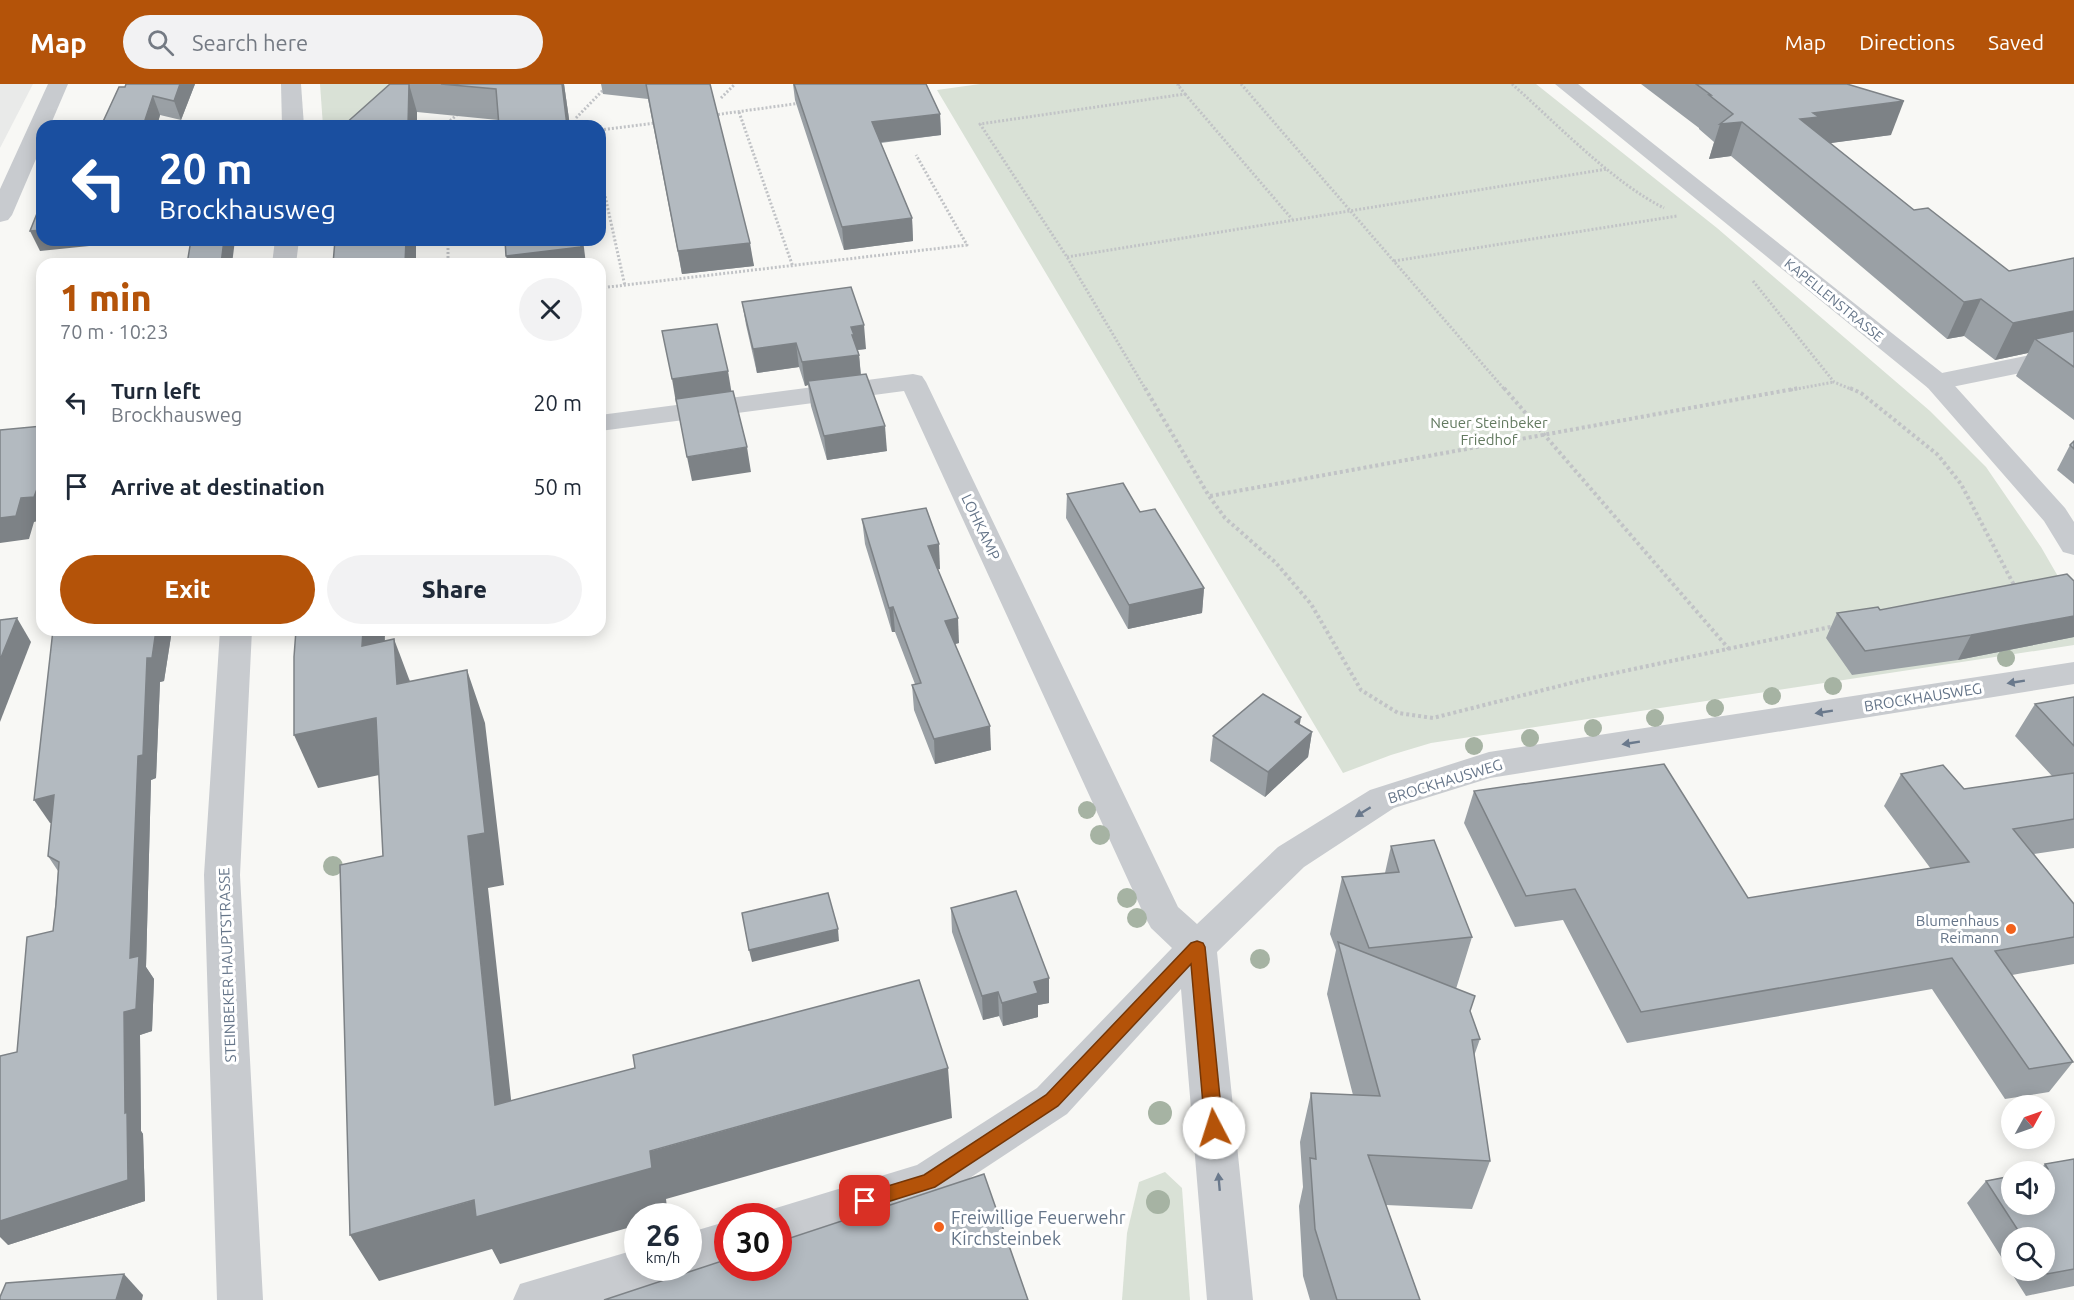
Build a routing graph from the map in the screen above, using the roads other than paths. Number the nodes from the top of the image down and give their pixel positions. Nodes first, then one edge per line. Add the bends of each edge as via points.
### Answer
1 (58, 84) edge
2 (291, 84) edge
3 (1564, 84) edge
4 (42, 120) edge
5 (293, 120) edge
6 (36, 134) edge
7 (0, 216) edge
8 (2074, 354) edge
9 (1937, 382) junction
10 (606, 422) edge
11 (2074, 545) edge
12 (236, 636) edge
13 (2074, 673) edge
14 (1197, 947) junction
15 (792, 1223) edge
16 (624, 1274) edge
17 (240, 1300) edge
18 (536, 1300) edge
19 (1230, 1300) edge

1 - 4 street
2 - 5 street
3 - 9 street, KAPELLENSTRASSE
6 - 7 street
8 - 9 street
9 - 11 street, KAPELLENSTRASSE via 2055,515
10 - 14 street, LOHKAMP via 913,382 1164,917
12 - 17 street, STEINBEKER HAUPTSTRASSE via 222,875
13 -> 14 street, BROCKHAUSWEG via 1489,765 1382,799 1291,857
14 - 15 street, BROCKHAUSWEG via 1052,1101 929,1181
19 -> 14 street
16 - 18 street

